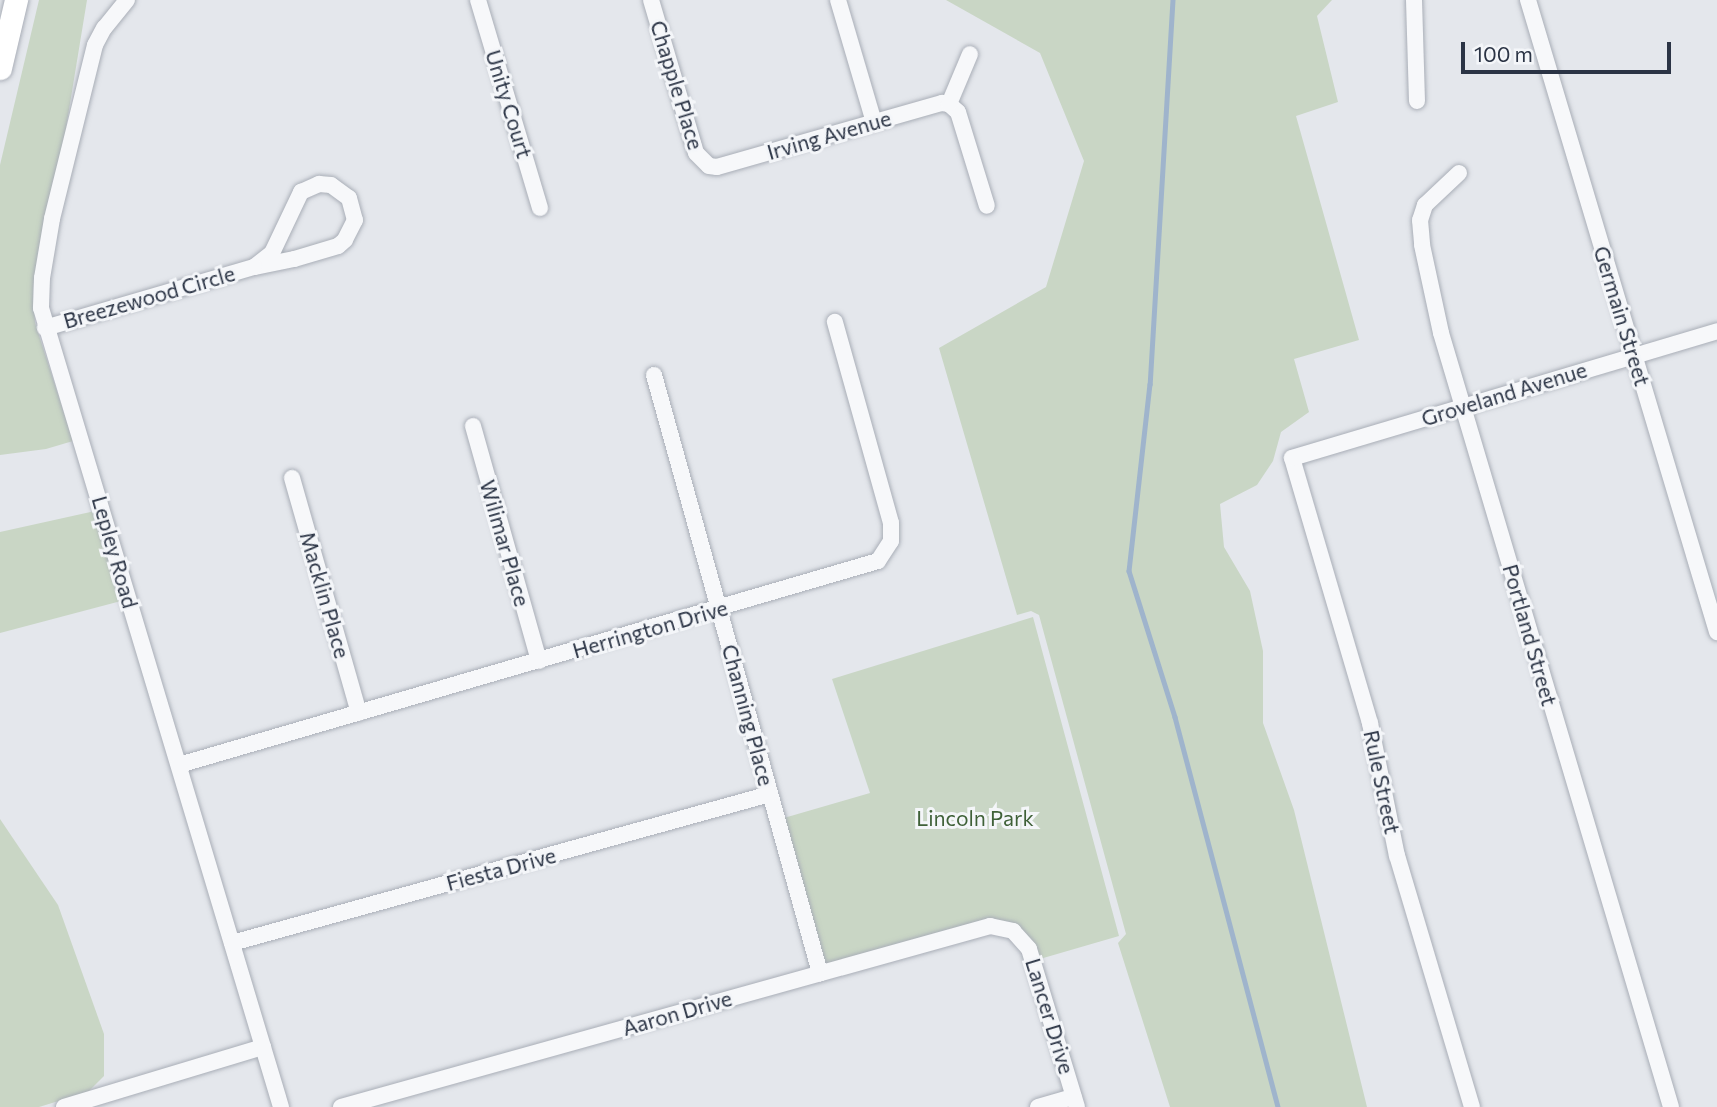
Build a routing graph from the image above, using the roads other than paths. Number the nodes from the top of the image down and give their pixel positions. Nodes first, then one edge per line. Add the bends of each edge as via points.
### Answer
1 (16, 0) edge
2 (127, 0) edge
3 (478, 0) edge
4 (651, 0) edge
5 (838, 0) edge
6 (1414, 0) edge
7 (1528, 0) edge
8 (970, 54) dead end
9 (0, 68) edge
10 (1417, 101) dead end
11 (948, 104) junction
12 (874, 122) junction
13 (709, 166) joint
14 (1459, 173) dead end
15 (986, 206) dead end
16 (540, 208) dead end
17 (254, 267) junction
18 (835, 322) dead end
19 (45, 328) junction
20 (1717, 331) edge
21 (1634, 355) junction
22 (654, 375) dead end
23 (1463, 407) junction
24 (473, 426) dead end
25 (1292, 458) joint
26 (292, 478) dead end
27 (719, 610) junction
28 (1717, 632) edge
29 (539, 661) junction
30 (359, 713) junction
31 (179, 765) junction
32 (770, 794) junction
33 (1013, 931) joint
34 (232, 943) junction
35 (820, 973) junction
36 (263, 1047) junction
37 (1075, 1102) edge
38 (64, 1107) edge
39 (281, 1107) edge
40 (341, 1107) edge
41 (1038, 1107) edge
42 (1472, 1107) edge
43 (1671, 1107) edge

1 - 9 highway
2 - 19 street, Lepley Road via 95,45 41,278
3 - 16 street, Unity Court
4 - 13 street, Chapple Place via 696,153
5 - 12 street
6 - 10 street
7 - 21 street, Germain Street
8 - 11 street
11 - 12 street, Irving Avenue
11 - 15 street via 958,112
12 - 13 street, Irving Avenue
14 - 23 street, Portland Street via 1425,205 1420,220 1441,332
17 - 17 street, Breezewood Circle via 338,246 355,220 349,198 331,185 319,184 301,192 272,253
17 - 19 street, Breezewood Circle
18 - 27 street, Herrington Drive via 891,523 887,552 870,566
19 - 31 street, Lepley Road
20 - 21 street, Groveland Avenue
21 - 23 street, Groveland Avenue
21 - 28 street, Germain Street
22 - 27 street, Channing Place
23 - 25 street, Groveland Avenue
23 - 43 street, Portland Street
24 - 29 street, Wilimar Place
25 - 42 street, Rule Street via 1370,723 1397,856
26 - 30 street, Macklin Place
27 - 29 street, Herrington Drive
27 - 32 street, Channing Place
29 - 30 street, Herrington Drive
30 - 31 street, Herrington Drive
31 - 34 street, Lepley Road
32 - 34 street, Fiesta Drive
32 - 35 street, Channing Place
33 - 35 street, Aaron Drive via 990,926
33 - 37 street, Lancer Drive via 1029,948
34 - 36 street, Lepley Road
35 - 40 street, Aaron Drive
36 - 38 street
36 - 39 street, Lepley Road
37 - 41 street

